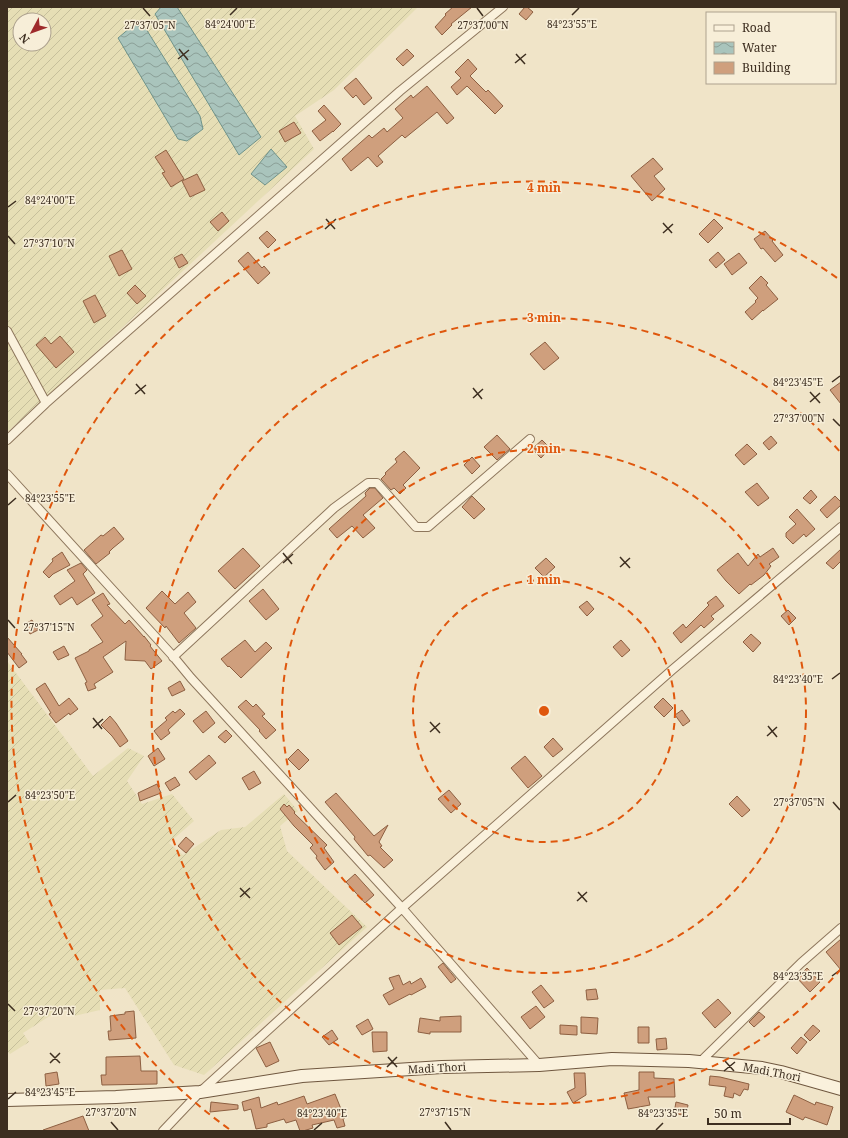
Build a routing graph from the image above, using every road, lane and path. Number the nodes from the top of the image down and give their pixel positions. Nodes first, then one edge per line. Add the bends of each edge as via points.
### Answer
1 (503, 7) edge
2 (7, 331) edge
3 (46, 403) junction
4 (530, 439) dead end
5 (7, 440) edge
6 (7, 474) edge
7 (841, 527) edge
8 (173, 657) junction
9 (402, 908) junction
10 (841, 928) edge
11 (700, 1062) junction
12 (539, 1065) junction
13 (841, 1089) edge
14 (200, 1092) junction
15 (7, 1100) edge
16 (163, 1131) edge

1 - 3 street via 400,91
2 - 3 street
3 - 5 street
4 - 8 street via 428,527 416,526 377,483 368,483 334,508
6 - 8 street
7 - 9 street via 672,670
8 - 9 street
9 - 12 street
9 - 14 street
10 - 11 street
11 - 12 main road, Madi Thori via 612,1059
11 - 13 main road, Madi Thori via 762,1068
12 - 14 main road, Madi Thori via 442,1066 302,1076
14 - 15 main road, Madi Thori
14 - 16 street

